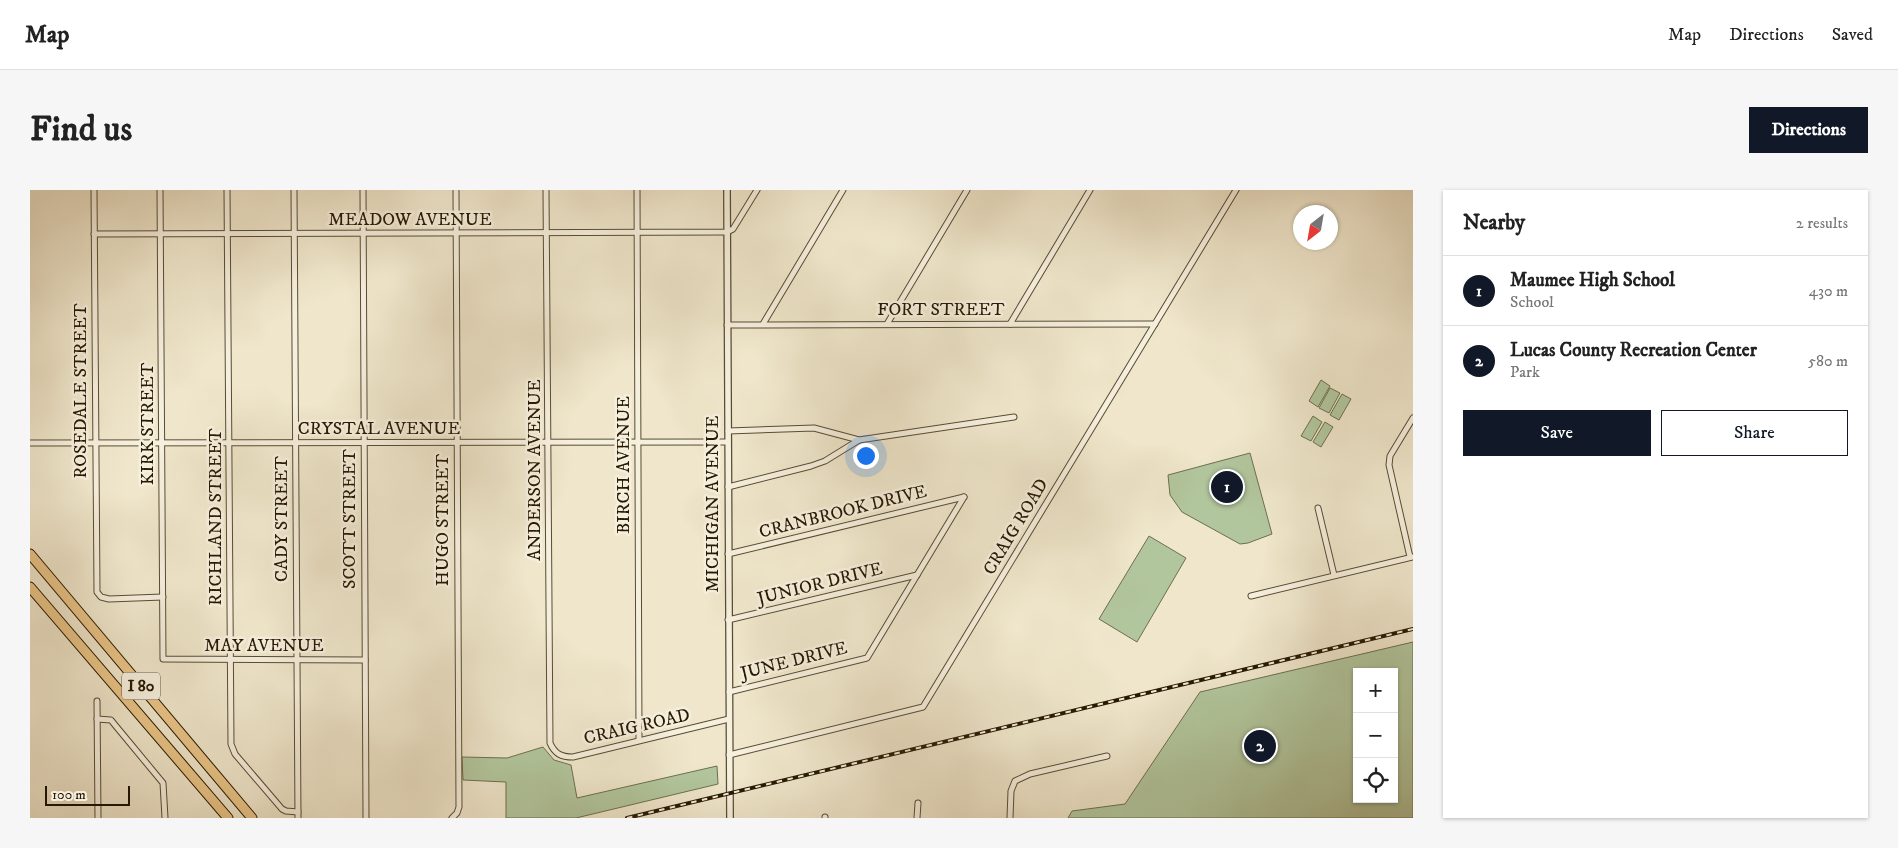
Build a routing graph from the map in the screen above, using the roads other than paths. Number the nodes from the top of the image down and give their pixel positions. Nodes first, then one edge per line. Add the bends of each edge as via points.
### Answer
1 (94, 190) edge
2 (160, 190) edge
3 (227, 190) edge
4 (294, 190) edge
5 (363, 190) edge
6 (456, 190) edge
7 (546, 190) edge
8 (637, 190) edge
9 (727, 190) edge
10 (756, 190) edge
11 (843, 190) edge
12 (967, 190) edge
13 (1090, 190) edge
14 (1236, 190) edge
15 (727, 232) junction
16 (637, 233) junction
17 (94, 234) junction
18 (160, 234) junction
19 (228, 234) junction
20 (294, 234) junction
21 (363, 234) junction
22 (456, 234) junction
23 (547, 234) junction
24 (728, 324) junction
25 (763, 324) junction
26 (887, 324) junction
27 (1010, 324) junction
28 (1155, 324) junction
29 (1014, 417) dead end
30 (1413, 418) edge
31 (728, 431) junction
32 (859, 440) junction
33 (549, 442) junction
34 (638, 442) junction
35 (728, 442) junction
36 (30, 443) edge
37 (95, 443) junction
38 (162, 443) junction
39 (229, 443) junction
40 (296, 443) junction
41 (364, 443) junction
42 (457, 443) junction
43 (728, 487) junction
44 (1318, 508) dead end
45 (30, 554) edge
46 (728, 554) junction
47 (1412, 557) edge
48 (917, 575) junction
49 (1334, 575) junction
50 (30, 587) edge
51 (1252, 596) dead end
52 (163, 597) junction
53 (728, 620) junction
54 (163, 659) joint
55 (231, 660) junction
56 (297, 660) junction
57 (364, 660) junction
58 (728, 692) junction
59 (97, 702) dead end
60 (97, 719) junction
61 (729, 719) junction
62 (639, 740) junction
63 (553, 749) joint
64 (729, 756) junction
65 (1107, 756) dead end
66 (918, 803) dead end
67 (298, 815) edge
68 (98, 818) edge
69 (165, 818) edge
70 (228, 818) edge
71 (252, 818) edge
72 (366, 818) edge
73 (452, 818) edge
74 (730, 818) edge
75 (917, 818) edge
76 (1010, 818) edge

1 - 17 street, ROSEDALE STREET
2 - 18 street, KIRK STREET
3 - 19 street, RICHLAND STREET
4 - 20 street, CADY STREET
5 - 21 street, SCOTT STREET
6 - 22 street, HUGO STREET
7 - 23 street, ANDERSON AVENUE
8 - 16 street, BIRCH AVENUE
9 - 15 street, MICHIGAN AVENUE
10 - 15 street via 733,229
11 - 25 street
12 - 26 street
13 - 27 street
14 - 28 street, CRAIG ROAD
15 - 16 street, MEADOW AVENUE
15 - 24 street, MICHIGAN AVENUE
16 - 23 street, MEADOW AVENUE
16 - 34 street, BIRCH AVENUE
17 - 18 street, MEADOW AVENUE
17 - 37 street, ROSEDALE STREET
18 - 19 street, MEADOW AVENUE
18 - 38 street, KIRK STREET
19 - 20 street, MEADOW AVENUE
19 - 39 street, RICHLAND STREET
20 - 21 street, MEADOW AVENUE
20 - 40 street, CADY STREET
21 - 22 street, MEADOW AVENUE
21 - 41 street, SCOTT STREET
22 - 23 street, MEADOW AVENUE
22 - 42 street, HUGO STREET
23 - 33 street, ANDERSON AVENUE
24 - 25 street, FORT STREET
24 - 31 street, MICHIGAN AVENUE
25 - 26 street, FORT STREET
26 - 27 street, FORT STREET
27 - 28 street, FORT STREET
28 - 64 street, CRAIG ROAD via 923,707
29 - 32 street
30 - 47 street via 1390,456 1389,465
31 - 32 street via 814,428
31 - 35 street, MICHIGAN AVENUE
32 - 43 street via 825,461
33 - 34 street, CRYSTAL AVENUE
33 - 42 street, CRYSTAL AVENUE
33 - 63 street, ANDERSON AVENUE via 550,743
34 - 35 street, CRYSTAL AVENUE
34 - 62 street, BIRCH AVENUE
35 - 43 street, MICHIGAN AVENUE
36 - 37 street, CRYSTAL AVENUE
37 - 38 street, CRYSTAL AVENUE
37 - 52 street, ROSEDALE STREET via 97,592 109,599
38 - 39 street, CRYSTAL AVENUE
38 - 52 street, KIRK STREET
39 - 40 street, CRYSTAL AVENUE
39 - 55 street, RICHLAND STREET
40 - 41 street, CRYSTAL AVENUE
40 - 56 street, CADY STREET
41 - 42 street, CRYSTAL AVENUE
41 - 57 street, SCOTT STREET
42 - 73 street, HUGO STREET via 459,808
43 - 46 street, MICHIGAN AVENUE
44 - 49 street
45 - 71 highway, I 80
46 - 48 street, CRANBROOK DRIVE via 964,497
46 - 53 street, MICHIGAN AVENUE
47 - 49 street
48 - 53 street, JUNIOR DRIVE
48 - 58 street, JUNE DRIVE via 867,658
49 - 51 street
50 - 70 highway, I 80
52 - 54 street, KIRK STREET
53 - 58 street, MICHIGAN AVENUE
54 - 55 street, MAY AVENUE
55 - 56 street, MAY AVENUE
55 - 67 street, RICHLAND STREET via 232,748 282,809
56 - 57 street, MAY AVENUE
56 - 67 street, CADY STREET
57 - 72 street, SCOTT STREET
58 - 61 street, MICHIGAN AVENUE
59 - 60 street
60 - 68 street
60 - 69 street via 110,720 160,777 164,789
61 - 62 street, CRAIG ROAD
61 - 64 street, MICHIGAN AVENUE
62 - 63 street, CRAIG ROAD via 572,757 563,756
64 - 74 street, MICHIGAN AVENUE
65 - 76 street via 1030,774 1015,781 1011,791
66 - 75 street

